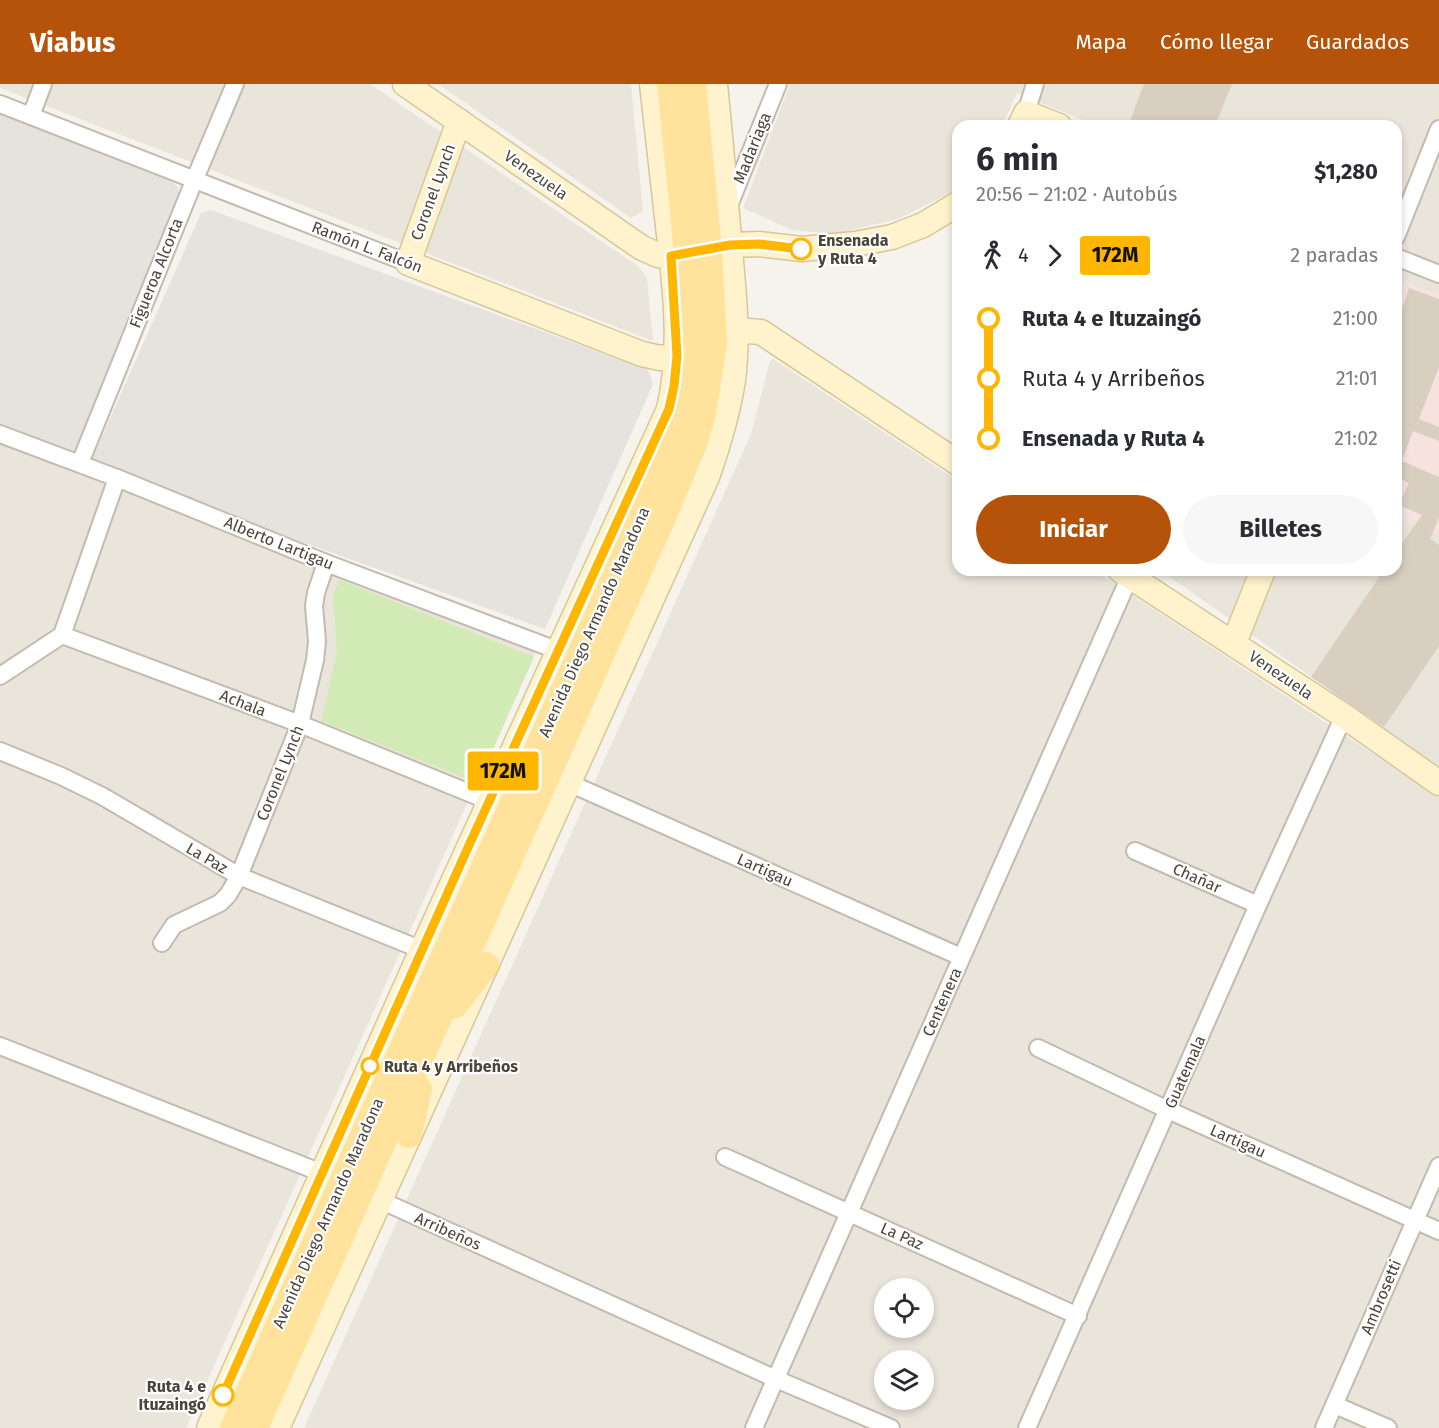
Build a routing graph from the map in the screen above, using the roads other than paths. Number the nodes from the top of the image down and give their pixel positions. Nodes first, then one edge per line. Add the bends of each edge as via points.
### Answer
1 (44, 84) edge
2 (235, 84) edge
3 (405, 84) edge
4 (652, 84) edge
5 (670, 84) edge
6 (693, 84) edge
7 (715, 84) edge
8 (778, 84) edge
9 (1035, 84) edge
10 (0, 104) edge
11 (31, 116) junction
12 (1023, 120) edge
13 (459, 121) junction
14 (1439, 129) edge
15 (194, 181) junction
16 (952, 208) edge
17 (727, 212) junction
18 (1402, 222) edge
19 (699, 251) junction
20 (1402, 259) edge
21 (408, 263) junction
22 (1439, 274) edge
23 (705, 346) junction
24 (0, 434) edge
25 (952, 459) edge
26 (80, 463) junction
27 (117, 478) junction
28 (326, 563) junction
29 (1124, 576) edge
30 (1130, 576) edge
31 (1261, 576) edge
32 (62, 635) junction
33 (1234, 643) junction
34 (559, 651) junction
35 (0, 676) edge
36 (1344, 716) junction
37 (300, 724) junction
38 (0, 751) edge
39 (569, 783) junction
40 (1439, 783) edge
41 (489, 801) junction
42 (1135, 850) dead end
43 (239, 876) junction
44 (1258, 905) junction
45 (162, 943) dead end
46 (422, 950) junction
47 (961, 957) junction
48 (486, 965) junction
49 (430, 1039) junction
50 (0, 1046) edge
51 (1038, 1048) dead end
52 (1168, 1110) junction
53 (409, 1135) junction
54 (725, 1158) dead end
55 (1439, 1166) edge
56 (351, 1187) junction
57 (849, 1212) junction
58 (1414, 1220) junction
59 (1439, 1231) edge
60 (1078, 1316) junction
61 (776, 1379) junction
62 (1335, 1405) junction
63 (243, 1424) edge
64 (754, 1428) edge
65 (891, 1428) edge
66 (1027, 1428) edge
67 (1324, 1428) edge
68 (1388, 1428) edge

1 - 11 street
2 - 15 street, Figueroa Alcorta
3 - 13 street, Venezuela
4 - 19 street, Avenida Diego Armando Maradona
5 - 19 main road, Avenida Diego Armando Maradona
6 - 19 main road, Avenida Diego Armando Maradona
7 - 17 street, Avenida Diego Armando Maradona
8 - 17 street, Madariaga
9 - 12 street
10 - 11 street, Ramón L. Falcón
11 - 15 street, Ramón L. Falcón
13 - 19 street, Venezuela via 642,248 658,255
13 - 21 street, Coronel Lynch
14 - 18 street
15 - 21 street, Ramón L. Falcón
15 - 26 street, Figueroa Alcorta
16 - 19 street, Venezuela via 892,237 855,244 802,249 759,244
17 - 19 street, Avenida Diego Armando Maradona
19 - 23 main road, Avenida Diego Armando Maradona
19 - 23 street, Avenida Diego Armando Maradona
20 - 22 street
21 - 23 street, Ramón L. Falcón via 642,354 660,358
23 - 25 street via 747,331 761,332
23 - 34 street, Avenida Diego Armando Maradona via 674,386 669,409
23 - 39 street, Avenida Diego Armando Maradona via 731,391 707,477
23 - 49 main road, Avenida Diego Armando Maradona via 703,414 694,444
23 - 56 main road, Avenida Diego Armando Maradona via 692,375 684,417 668,459
24 - 26 street, Alberto Lartigau
26 - 27 street, Alberto Lartigau
27 - 28 street, Alberto Lartigau
27 - 32 street
28 - 34 street, Alberto Lartigau
28 - 37 street, Coronel Lynch via 316,593 315,660
29 - 47 street, Centenera
30 - 33 street, Venezuela
31 - 33 street
32 - 35 street
32 - 37 street, Achala
33 - 36 street, Venezuela
34 - 41 street, Avenida Diego Armando Maradona
36 - 40 street, Venezuela
36 - 44 street, Guatemala
37 - 41 street, Achala
37 - 43 street, Coronel Lynch
38 - 43 street, La Paz via 102,796
39 - 47 street, Lartigau
39 - 48 street, Avenida Diego Armando Maradona
41 - 46 street, Avenida Diego Armando Maradona
42 - 44 street, Chañar
43 - 45 street, Coronel Lynch via 220,903 174,925
43 - 46 street, La Paz
44 - 52 street, Guatemala
46 - 56 street, Avenida Diego Armando Maradona
47 - 57 street, Centenera
48 - 49 main road
48 - 53 street, Avenida Diego Armando Maradona
49 - 53 main road
49 - 56 main road, Avenida Diego Armando Maradona
50 - 56 street, Arribeños
51 - 52 street, Lartigau
52 - 58 street, Lartigau
52 - 60 street, Guatemala
53 - 56 street, Avenida Diego Armando Maradona
54 - 57 street, La Paz
55 - 58 street, Ambrosetti
56 - 61 street, Arribeños
56 - 63 main road, Avenida Diego Armando Maradona
56 - 63 street, Avenida Diego Armando Maradona
57 - 60 street, La Paz
57 - 61 street, Centenera
58 - 59 street, Lartigau
58 - 62 street, Ambrosetti
60 - 66 street, Guatemala
61 - 64 street, Centenera
61 - 65 street, Arribeños
62 - 67 street, Ambrosetti
62 - 68 street

